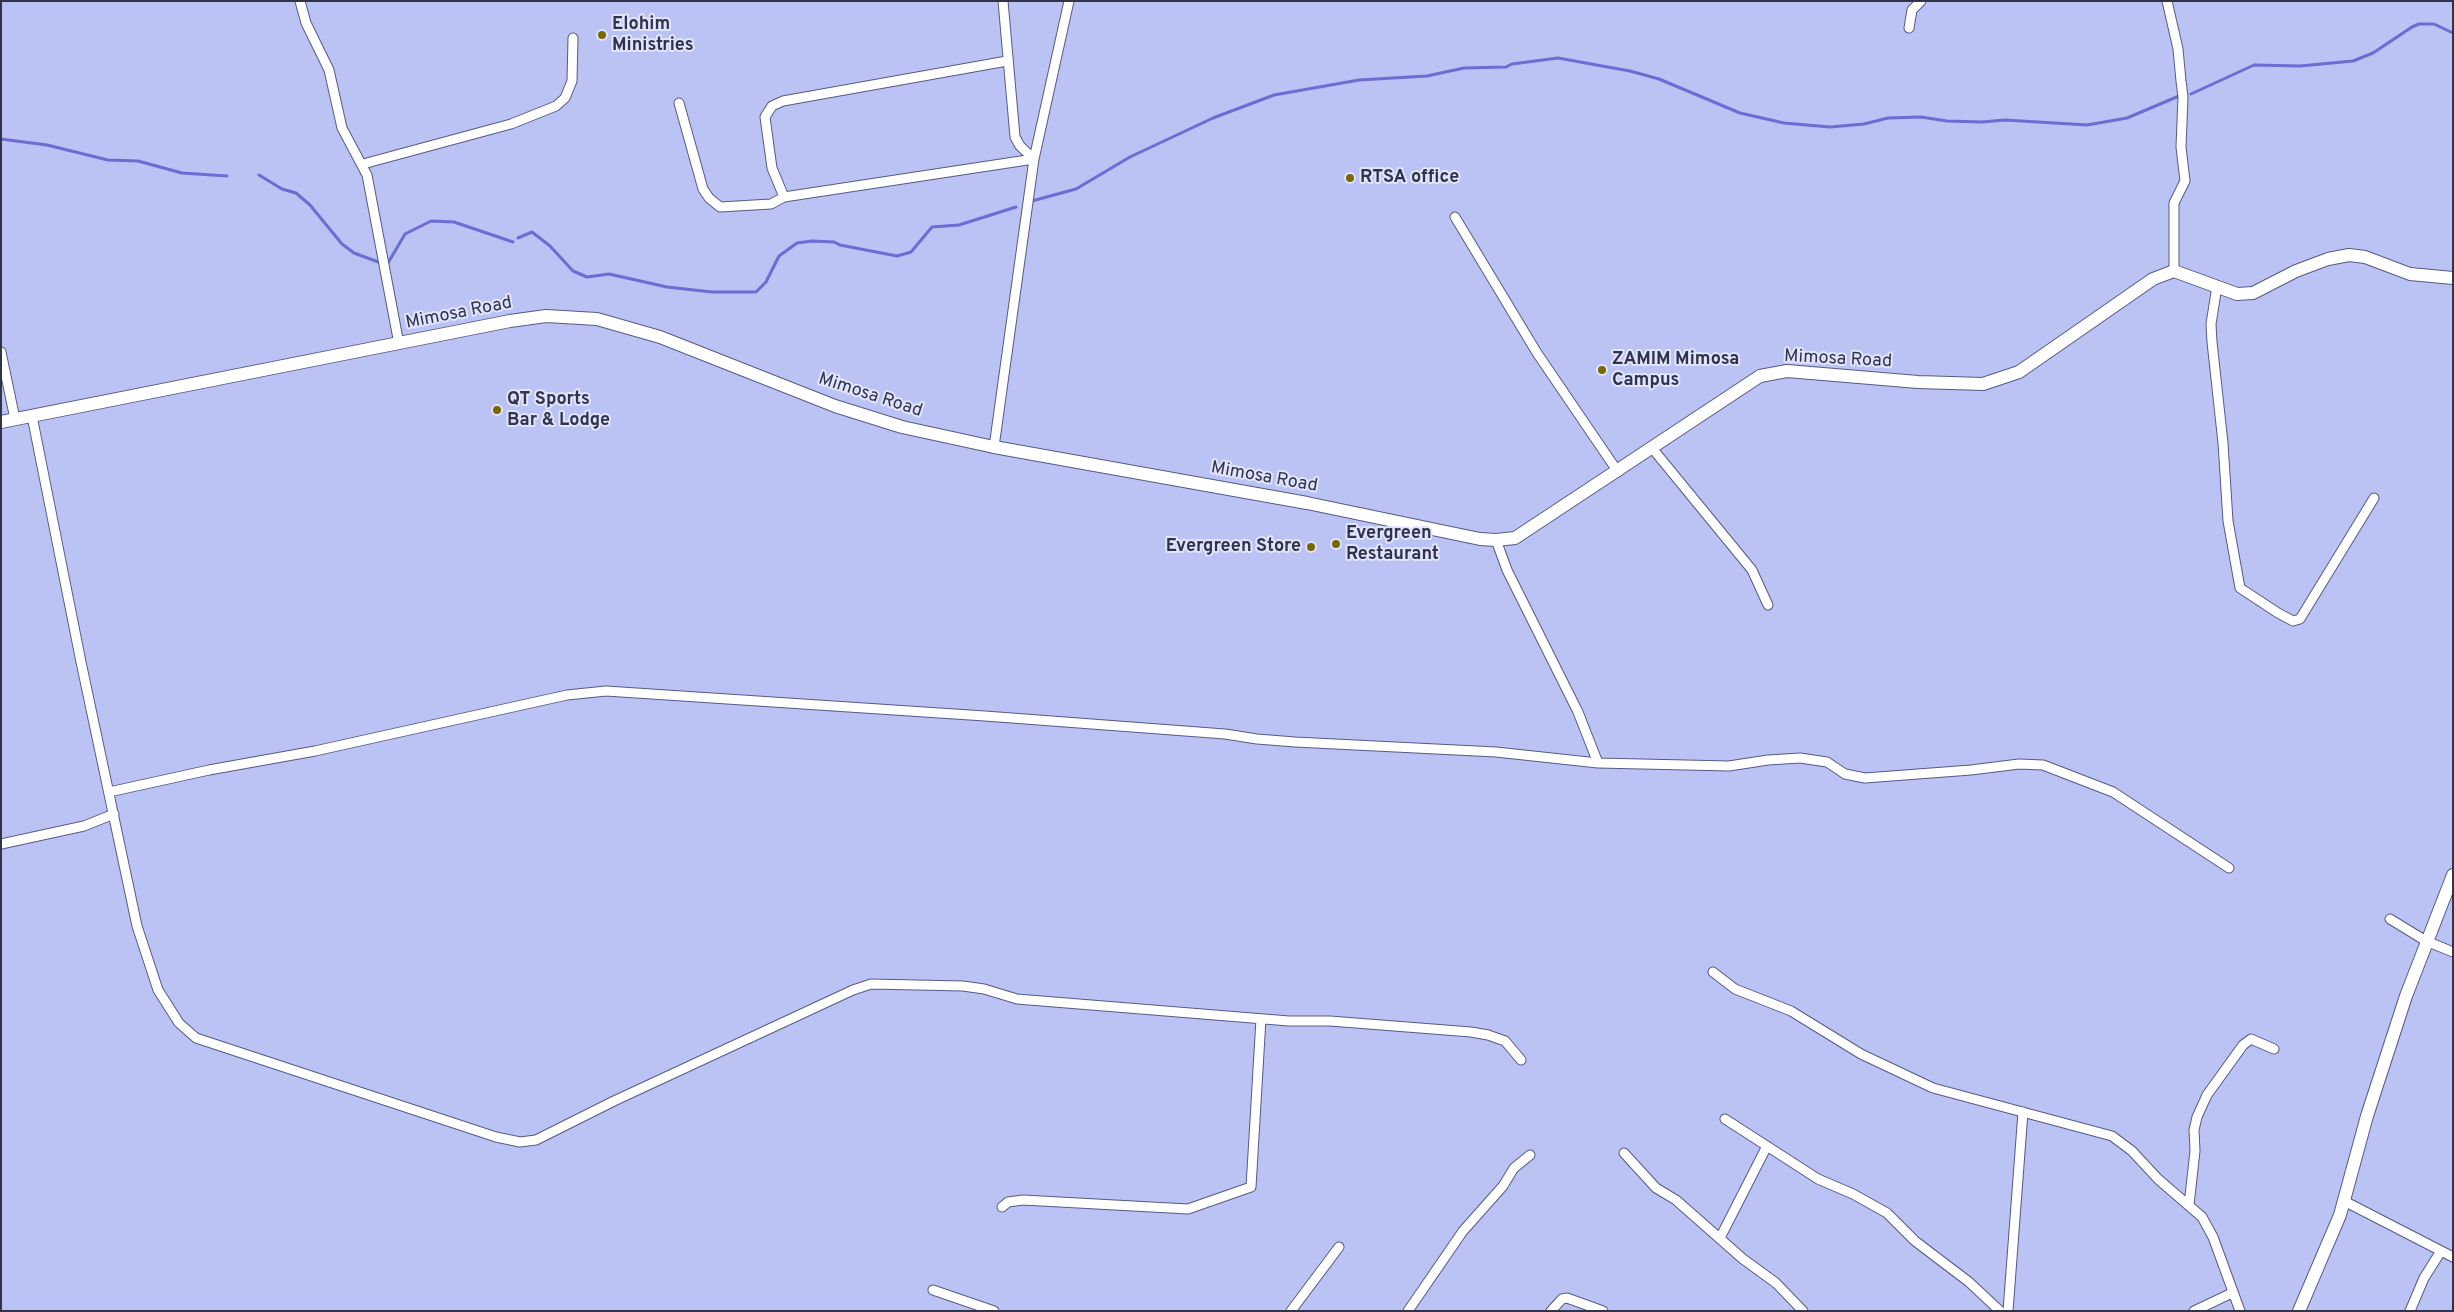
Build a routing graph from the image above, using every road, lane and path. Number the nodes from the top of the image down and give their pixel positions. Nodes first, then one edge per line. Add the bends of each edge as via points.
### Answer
1 (300, 1) edge
2 (1004, 1) edge
3 (1069, 1) edge
4 (1921, 1) edge
5 (2167, 1) edge
6 (1909, 28) dead end
7 (573, 38) dead end
8 (1007, 61) junction
9 (679, 103) dead end
10 (1034, 159) junction
11 (363, 164) junction
12 (784, 197) junction
13 (1455, 217) dead end
14 (2174, 271) junction
15 (2453, 278) edge
16 (2217, 286) junction
17 (399, 344) junction
18 (1, 352) edge
19 (32, 416) junction
20 (15, 419) junction
21 (1, 422) edge
22 (994, 447) junction
23 (1652, 448) junction
24 (1618, 472) junction
25 (2374, 498) dead end
26 (1496, 540) junction
27 (1768, 605) dead end
28 (1598, 762) junction
29 (109, 792) junction
30 (114, 814) junction
31 (1, 844) edge
32 (2229, 868) dead end
33 (2453, 875) edge
34 (2450, 889) edge
35 (2390, 919) dead end
36 (2426, 941) junction
37 (2453, 952) edge
38 (1713, 972) dead end
39 (1261, 1018) junction
40 (2274, 1049) dead end
41 (1521, 1060) dead end
42 (2023, 1112) junction
43 (1725, 1119) dead end
44 (1767, 1146) junction
45 (1624, 1153) dead end
46 (1530, 1155) dead end
47 (2344, 1201) junction
48 (2189, 1205) junction
49 (1002, 1207) dead end
50 (1720, 1238) junction
51 (1339, 1247) dead end
52 (2441, 1251) junction
53 (2453, 1257) edge
54 (933, 1290) dead end
55 (2232, 1293) junction
56 (994, 1311) edge
57 (1291, 1311) edge
58 (1408, 1311) edge
59 (1551, 1311) edge
60 (1603, 1311) edge
61 (1803, 1311) edge
62 (2000, 1311) edge
63 (2008, 1311) edge
64 (2194, 1311) edge
65 (2240, 1311) edge
66 (2300, 1311) edge
67 (2410, 1311) edge

1 - 11 street via 306,23 328,70 342,128
2 - 8 street
3 - 10 street
4 - 6 street via 1912,10
5 - 14 street via 2178,49 2182,89 2181,147 2185,181 2174,203
7 - 11 street via 572,81 565,98 556,106 511,124
8 - 10 street via 1016,137 1020,146
8 - 12 street via 783,101 772,106 765,117 772,168
9 - 12 street via 703,189 709,198 720,206 771,204
10 - 12 street
10 - 22 street
11 - 17 street via 375,210
13 - 24 street via 1538,353
14 - 16 street
14 - 23 street, Mimosa Road via 2153,279 2019,372 2001,379 1966,385 1787,371 1760,376
15 - 16 street via 2410,274 2365,257 2349,255 2296,271 2253,293 2237,294
16 - 25 street via 2211,324 2212,342 2224,443 2228,521 2240,588 2293,621 2300,619
17 - 19 street, Mimosa Road
17 - 22 street, Mimosa Road via 546,316 597,319 660,338 869,418
18 - 20 street
19 - 20 street, Mimosa Road
19 - 29 street
20 - 21 street, Mimosa Road
22 - 26 street, Mimosa Road
23 - 24 street, Mimosa Road
23 - 27 street via 1752,570
24 - 26 street, Mimosa Road via 1515,538
26 - 28 street via 1507,570 1578,712
28 - 29 street via 1496,752 1295,742 943,712 606,691 567,695
28 - 32 street via 1729,766 1800,758 1827,762 1845,774 1865,778 2019,764 2043,765 2113,792
29 - 30 street
30 - 31 street via 78,828
30 - 39 street via 147,961 158,990 190,1035 510,1141 536,1140 632,1092 871,984 963,986 1017,999
33 - 34 street
34 - 36 street
35 - 36 street
36 - 37 street
36 - 47 street via 2367,1116
38 - 42 street via 1735,989 1791,1011 1840,1043 1894,1071 1933,1088
39 - 41 street via 1471,1032 1505,1041
39 - 49 street via 1251,1187 1188,1209 1023,1200 1008,1202
40 - 48 street via 2251,1039 2234,1056 2207,1095 2194,1130
42 - 48 street via 2112,1136
42 - 63 street
43 - 44 street
44 - 50 street
44 - 62 street via 1818,1179 1887,1213 1915,1241 1969,1282
45 - 50 street via 1656,1188 1676,1200
46 - 58 street via 1514,1168 1463,1231
47 - 52 street
47 - 66 street
48 - 55 street via 2202,1217 2213,1237
50 - 61 street via 1776,1283
51 - 57 street
52 - 53 street
52 - 67 street via 2424,1278
54 - 56 street
55 - 64 street
55 - 65 street
59 - 60 street via 1567,1298

